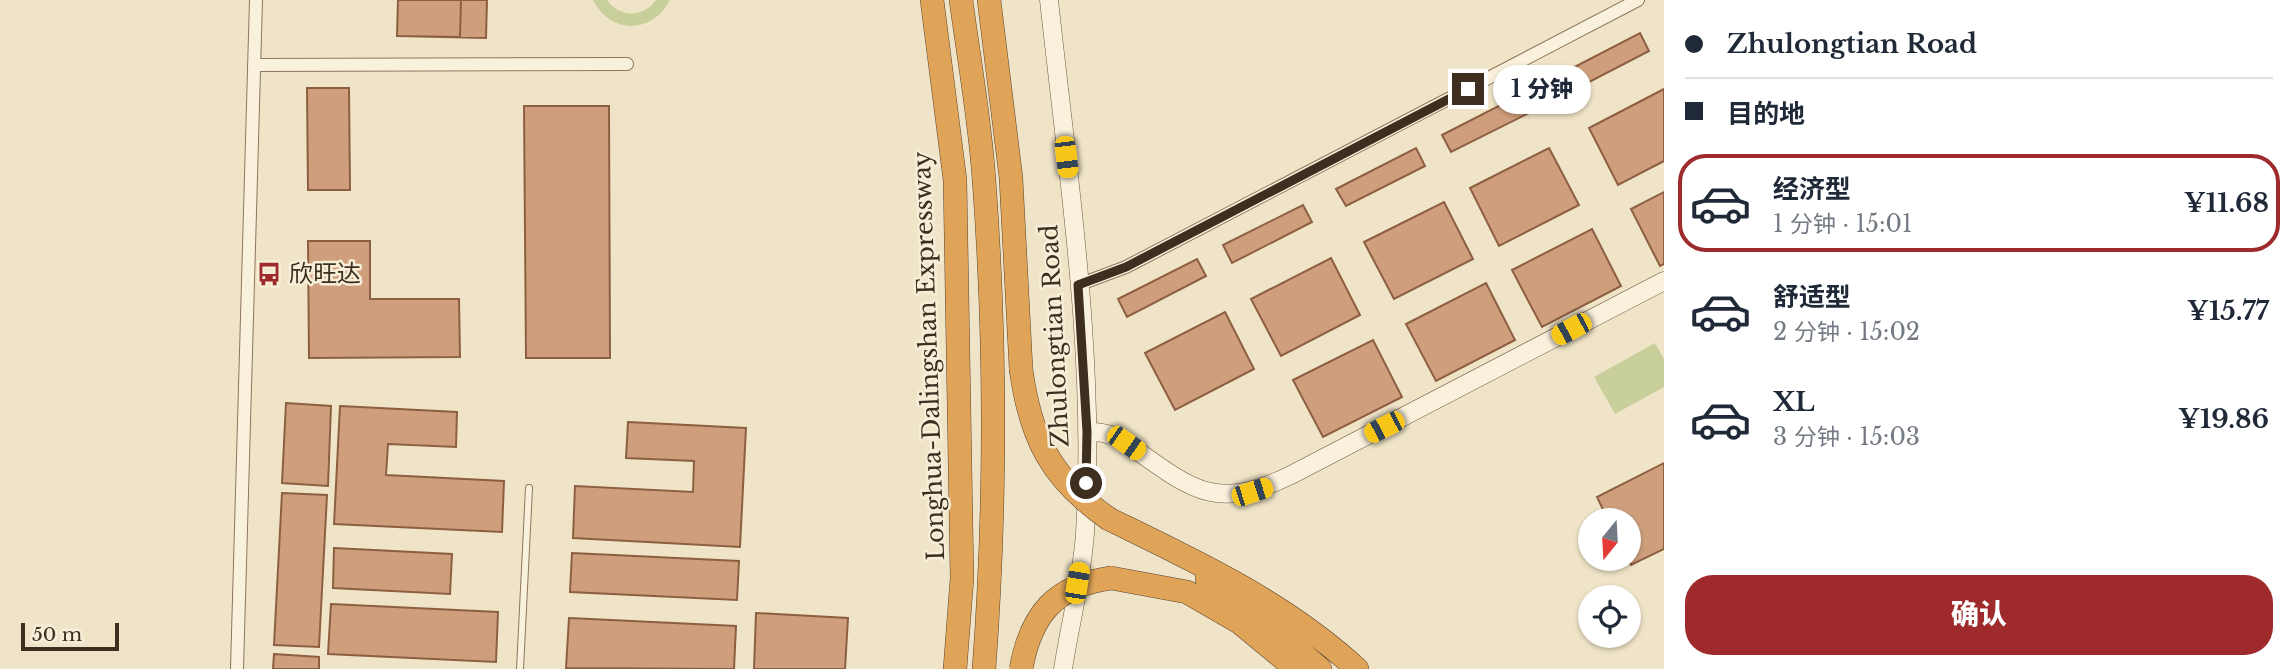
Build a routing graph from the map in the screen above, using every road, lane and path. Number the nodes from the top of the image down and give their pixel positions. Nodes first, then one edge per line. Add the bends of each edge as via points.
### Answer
1 (256, 0) edge
2 (932, 0) edge
3 (961, 0) edge
4 (989, 0) edge
5 (1049, 0) edge
6 (1638, 0) edge
7 (627, 64) dead end
8 (254, 65) junction
9 (1664, 281) edge
10 (1078, 285) junction
11 (1087, 432) junction
12 (528, 488) dead end
13 (1166, 547) junction
14 (1239, 622) junction
15 (237, 669) edge
16 (520, 669) edge
17 (955, 669) edge
18 (984, 669) edge
19 (1021, 669) edge
20 (1063, 669) edge
21 (1276, 669) edge
22 (1296, 669) edge
23 (1320, 669) edge
24 (1357, 669) edge

1 - 8 street
2 - 17 highway, Longhua-Dalingshan Expressway via 956,193 961,578
3 - 18 highway via 984,178 989,283 993,451
4 - 13 highway, bridge via 1011,178 1026,408 1051,465 1083,501
5 - 10 street, Zhulongtian Road
6 - 10 street via 1126,267
7 - 8 street
8 - 15 street
9 - 11 street via 1252,492 1235,495 1200,490 1170,475 1112,433
10 - 11 street, Zhulongtian Road
11 - 20 street, Zhulongtian Road via 1084,535
12 - 16 lane
13 - 23 highway
13 - 24 highway via 1290,614
14 - 19 highway, bridge via 1187,592 1111,578 1087,581 1051,602 1027,639
14 - 21 highway
14 - 22 highway

